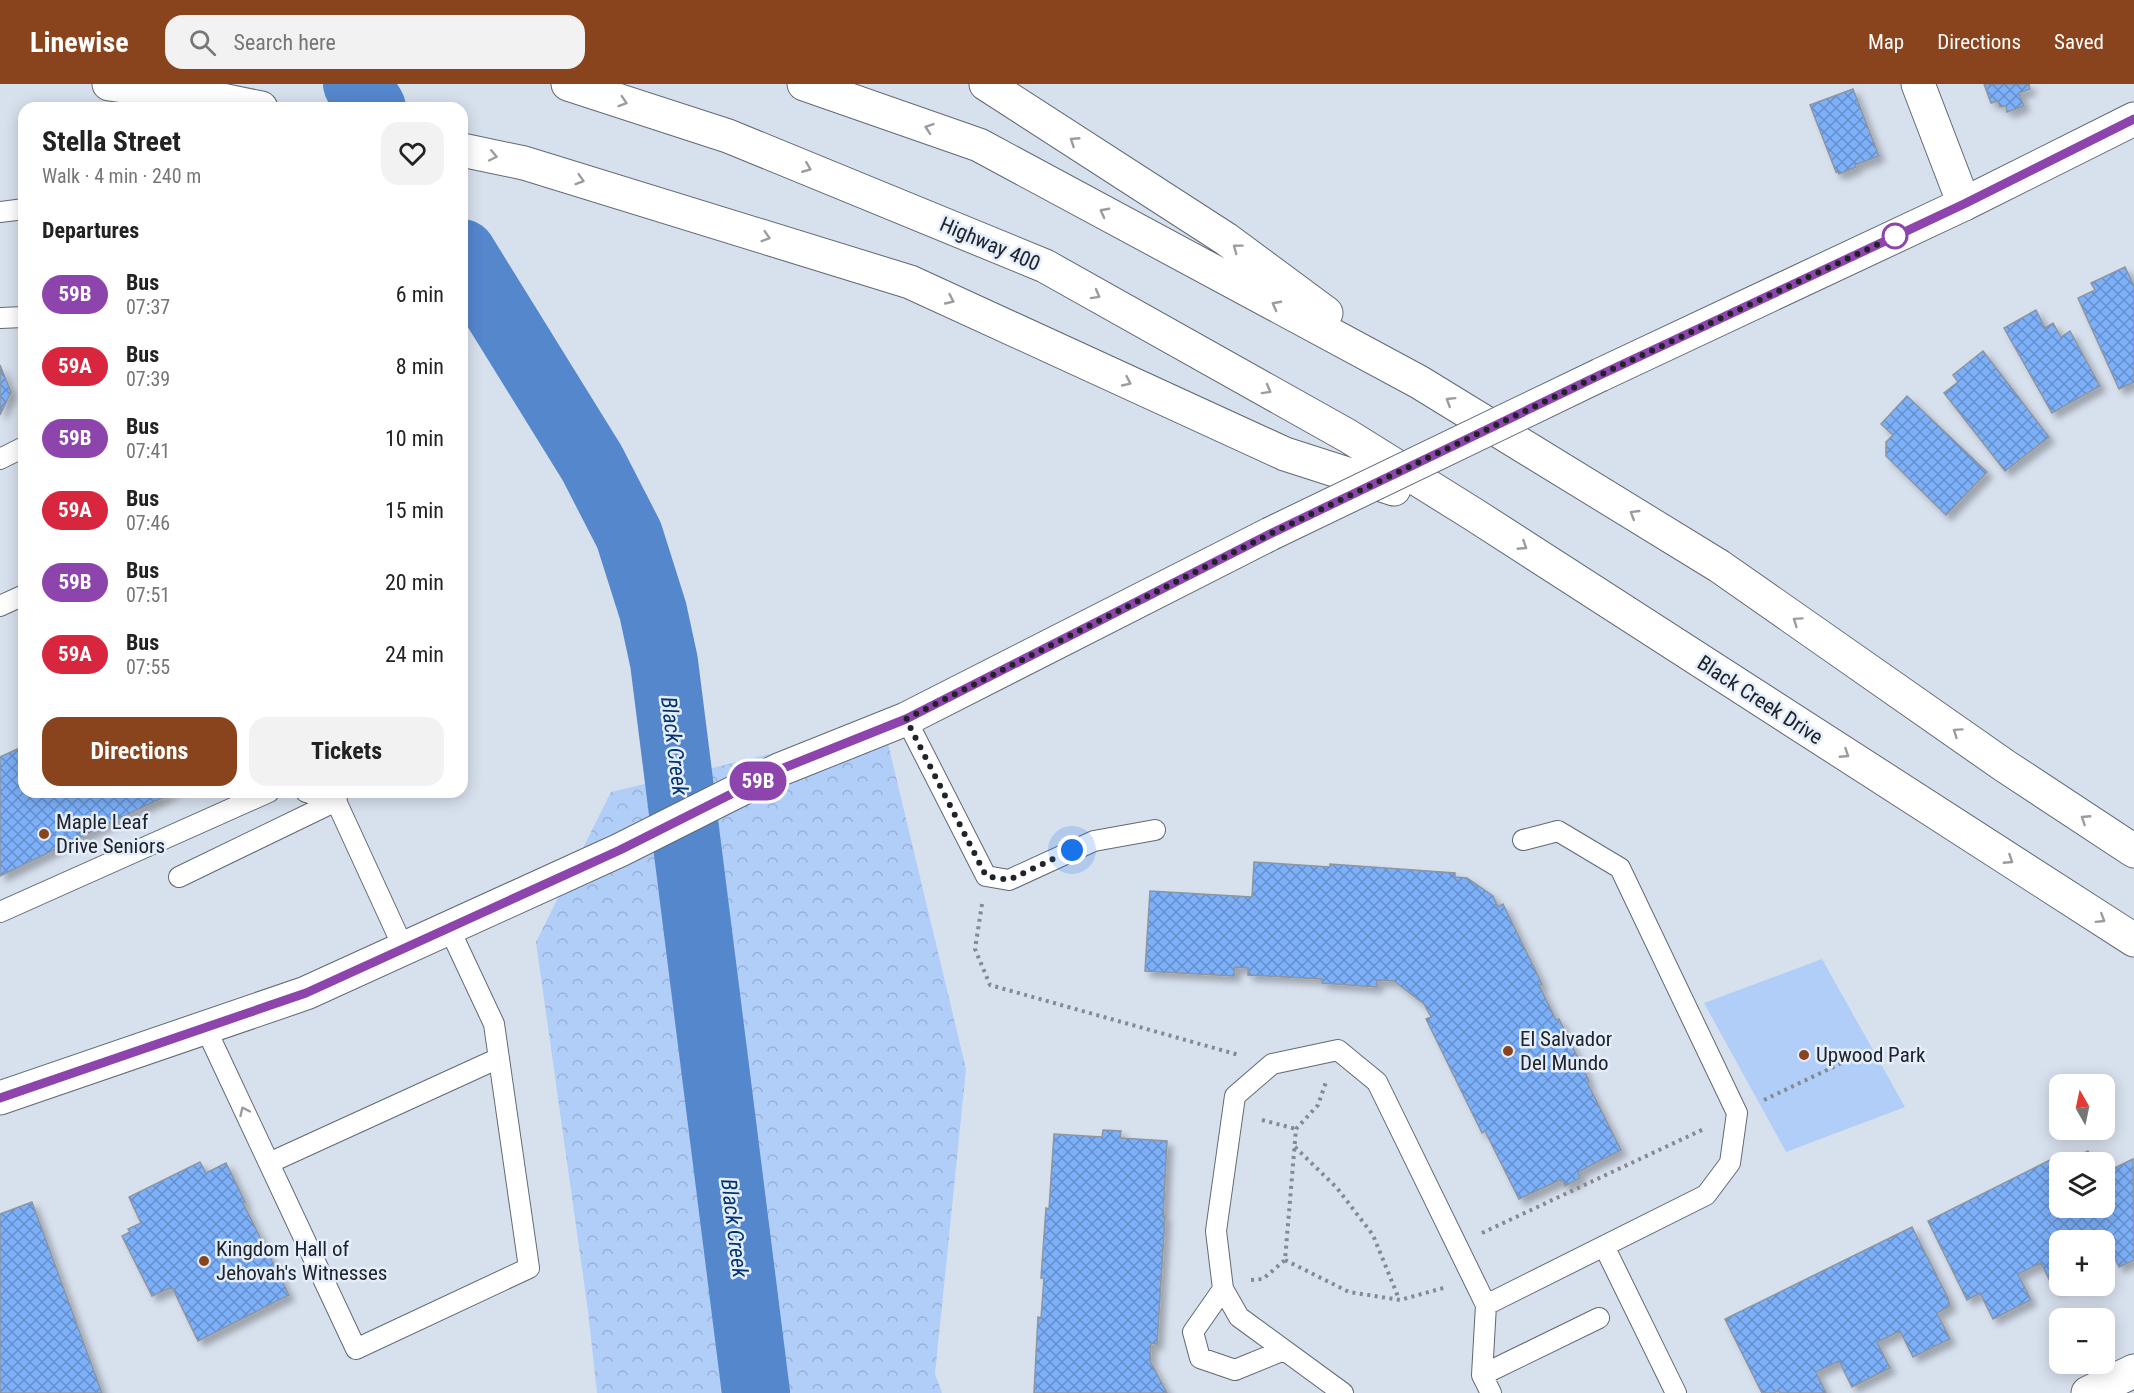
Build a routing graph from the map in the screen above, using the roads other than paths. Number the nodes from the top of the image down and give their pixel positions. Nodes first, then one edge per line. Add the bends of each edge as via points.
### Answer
1 (109, 84) edge
2 (568, 84) edge
3 (804, 84) edge
4 (986, 84) edge
5 (1918, 84) edge
6 (232, 102) edge
7 (2134, 119) edge
8 (468, 151) edge
9 (1964, 204) junction
10 (0, 212) edge
11 (18, 212) edge
12 (18, 317) edge
13 (0, 318) edge
14 (1419, 382) junction
15 (18, 450) edge
16 (0, 459) edge
17 (1387, 459) joint
18 (1473, 514) junction
19 (18, 598) edge
20 (0, 606) edge
21 (906, 719) junction
22 (256, 798) edge
23 (333, 798) edge
24 (338, 798) edge
25 (1155, 830) dead end
26 (1523, 840) dead end
27 (2134, 851) edge
28 (179, 877) dead end
29 (0, 912) edge
30 (449, 928) junction
31 (2134, 940) edge
32 (404, 949) junction
33 (206, 1029) junction
34 (499, 1058) junction
35 (0, 1098) edge
36 (269, 1163) junction
37 (1604, 1246) junction
38 (1223, 1285) junction
39 (1486, 1305) junction
40 (1599, 1318) dead end
41 (1284, 1350) junction
42 (2134, 1371) edge
43 (1487, 1384) edge
44 (1343, 1393) edge
45 (1676, 1393) edge
46 (2088, 1393) edge

1 - 6 main road
2 -> 17 main road, Highway 400 via 729,136 1045,266
14 -> 3 main road via 979,145
14 -> 4 main road via 1226,239
5 - 9 main road
7 - 9 main road
8 -> 18 main road via 524,163 910,282 1285,454
9 - 21 main road, bridge via 1270,534
10 - 11 lane
12 - 13 lane
27 -> 14 main road via 1719,566
15 - 16 lane
17 - 18 main road, Black Creek Drive
18 -> 31 main road, Black Creek Drive
19 - 20 lane
21 - 25 lane via 986,876 1009,880 1094,841
21 - 30 main road via 781,769 620,850
22 - 29 lane
23 - 28 lane
24 - 32 lane
26 - 37 lane via 1558,831 1620,868 1737,1113 1730,1163 1706,1195
30 - 32 main road
30 - 34 lane via 494,1024
32 - 33 main road via 306,993
33 - 35 main road
36 -> 33 lane
34 - 36 lane
34 - 36 lane via 529,1268 356,1349
37 - 39 lane
37 - 45 lane
38 - 39 lane via 1216,1231 1235,1096 1272,1064 1338,1050 1377,1082
38 - 41 lane via 1239,1317
38 - 41 lane via 1192,1332 1200,1358 1234,1370
39 - 43 lane
40 - 43 lane
41 - 44 lane
42 - 46 main road

